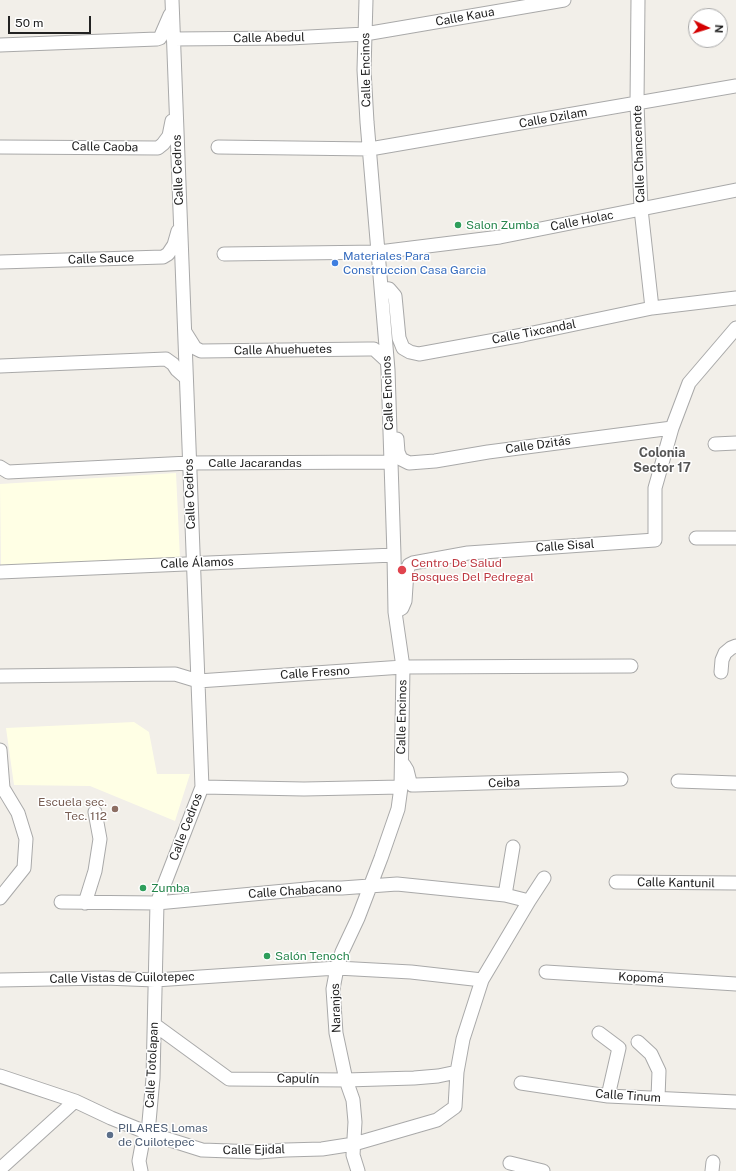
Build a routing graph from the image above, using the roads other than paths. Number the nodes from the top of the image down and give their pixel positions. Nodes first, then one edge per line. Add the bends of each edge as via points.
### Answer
1 (366, 0) edge
2 (564, 0) edge
3 (638, 0) edge
4 (172, 6) edge
5 (365, 34) junction
6 (173, 38) junction
7 (0, 45) edge
8 (736, 86) edge
9 (175, 101) junction
10 (637, 103) junction
11 (0, 146) edge
12 (218, 147) dead end
13 (370, 149) junction
14 (736, 190) edge
15 (641, 209) junction
16 (180, 224) junction
17 (379, 252) junction
18 (224, 254) dead end
19 (0, 262) edge
20 (382, 288) junction
21 (736, 298) edge
22 (652, 308) junction
23 (736, 328) edge
24 (184, 331) junction
25 (387, 361) junction
26 (0, 366) edge
27 (186, 378) junction
28 (388, 402) junction
29 (672, 428) junction
30 (736, 443) edge
31 (715, 444) dead end
32 (405, 461) junction
33 (391, 462) junction
34 (189, 464) junction
35 (0, 467) edge
36 (392, 496) junction
37 (696, 538) dead end
38 (736, 538) edge
39 (394, 555) junction
40 (193, 563) junction
41 (0, 572) edge
42 (395, 612) junction
43 (736, 646) edge
44 (631, 666) dead end
45 (403, 667) junction
46 (721, 672) dead end
47 (0, 676) edge
48 (198, 681) junction
49 (0, 750) edge
50 (401, 762) junction
51 (621, 779) dead end
52 (678, 781) dead end
53 (736, 783) edge
54 (202, 787) junction
55 (401, 787) junction
56 (2, 788) edge
57 (95, 812) dead end
58 (513, 847) dead end
59 (544, 878) dead end
60 (616, 882) dead end
61 (736, 883) edge
62 (370, 886) junction
63 (505, 895) junction
64 (0, 898) edge
65 (528, 901) junction
66 (61, 902) dead end
67 (85, 903) junction
68 (157, 903) junction
69 (337, 968) junction
70 (546, 972) dead end
71 (0, 980) edge
72 (155, 980) junction
73 (482, 980) junction
74 (736, 984) edge
75 (155, 1025) junction
76 (599, 1033) dead end
77 (638, 1042) dead end
78 (457, 1072) junction
79 (0, 1076) edge
80 (346, 1080) junction
81 (521, 1083) dead end
82 (608, 1096) junction
83 (658, 1098) junction
84 (75, 1101) junction
85 (736, 1102) edge
86 (148, 1133) junction
87 (354, 1144) junction
88 (510, 1163) dead end
89 (140, 1166) edge
90 (0, 1169) edge
91 (128, 1171) edge
92 (357, 1171) edge
93 (542, 1171) edge

1 - 5 street, Calle Encinos
2 - 5 street, Calle Kaua
3 - 10 street, Calle Chancenote
4 - 6 street, Calle Cedros
4 - 7 street via 157,40
5 - 6 street, Calle Abedul via 290,38
5 - 13 street, Calle Encinos via 364,70
6 - 9 street, Calle Cedros
8 - 10 street, Calle Dzilam
9 - 11 street, Calle Caoba via 169,136 158,148
9 - 16 street, Calle Cedros
10 - 13 street, Calle Dzilam
10 - 15 street, Calle Chancenote
12 - 13 street
13 - 17 street, Calle Encinos
14 - 15 street, Calle Holac
15 - 17 street, Calle Holac via 500,237
15 - 22 street, Calle Chancenote
16 - 19 street, Calle Sauce via 174,245 163,257
16 - 24 street, Calle Cedros
17 - 18 street
17 - 20 street, Calle Encinos
20 - 22 street, Calle Tixcandal via 389,289 395,296 402,348 419,354
20 - 25 street, Calle Encinos
21 - 22 street, Calle Tixcandal
23 - 29 street via 690,383
24 - 25 street, Calle Ahuehuetes via 201,351 368,349 374,350
24 - 27 street, Calle Cedros
25 - 28 street, Calle Encinos
26 - 27 street via 166,359
27 - 34 street, Calle Cedros
28 - 32 street via 394,408 398,452
28 - 33 street, Calle Encinos
29 - 32 street, Calle Dzitás via 435,461
29 - 42 street, Calle Sisal via 655,488 655,540 468,553 413,563 409,565 405,601 402,608
30 - 31 street
32 - 36 street
33 - 34 street, Calle Jacarandas
33 - 36 street, Calle Encinos
34 - 35 street, Calle Jacarandas via 8,472
34 - 40 street, Calle Cedros
36 - 39 street, Calle Encinos
37 - 38 street
39 - 40 street, Calle Álamos
39 - 42 street, Calle Encinos
40 - 41 street, Calle Álamos
40 - 48 street, Calle Cedros
42 - 45 street, Calle Encinos
43 - 46 street via 725,653
44 - 45 street, Calle Fresno
45 - 48 street, Calle Fresno
45 - 50 street, Calle Encinos
47 - 48 street, Calle Fresno via 175,674
48 - 54 street, Calle Cedros
49 - 56 street
50 - 51 street, Ceiba via 406,767 410,782 415,785
50 - 55 street, Calle Encinos
52 - 53 street
54 - 55 street
54 - 68 street, Calle Cedros
55 - 62 street, Naranjos via 398,809
56 - 64 street via 18,813 26,840 24,868
57 - 67 street via 100,838 95,871
58 - 63 street
59 - 65 street
60 - 61 street, Calle Kantunil
62 - 63 street, Calle Chabacano via 397,884
62 - 68 street, Calle Chabacano via 317,888
62 - 69 street, Naranjos
63 - 65 street, Calle Chabacano
65 - 73 street
66 - 67 street, Calle Chabacano
67 - 68 street, Calle Chabacano
68 - 72 street, Calle Cedros
69 - 72 street, Calle Vistas de Cuilotepec
69 - 73 street, Calle Vistas de Cuilotepec via 411,972
69 - 80 street, Naranjos via 333,989 336,1034
70 - 74 street, Kopomá
71 - 72 street, Calle Vistas de Cuilotepec
72 - 75 street, Calle Totolapan
73 - 78 street via 463,1039
75 - 80 street, Capulín via 229,1079
75 - 86 street, Calle Totolapan
76 - 82 street via 619,1048
77 - 83 street via 651,1054 659,1071
78 - 80 street, Capulín via 438,1076
78 - 87 street, Calle Ejidal via 455,1107 437,1120
79 - 84 street, Calle Ejidal
80 - 87 street, Naranjos via 354,1100
81 - 82 street, Calle Tinum
82 - 83 street, Calle Tinum
83 - 85 street, Calle Tinum
84 - 86 street, Calle Ejidal
84 - 90 street
86 - 87 street, Calle Ejidal via 202,1150 228,1152 322,1149
86 - 89 street, Calle Totolapan via 142,1145
87 - 92 street, Naranjos
88 - 93 street
89 - 91 street

